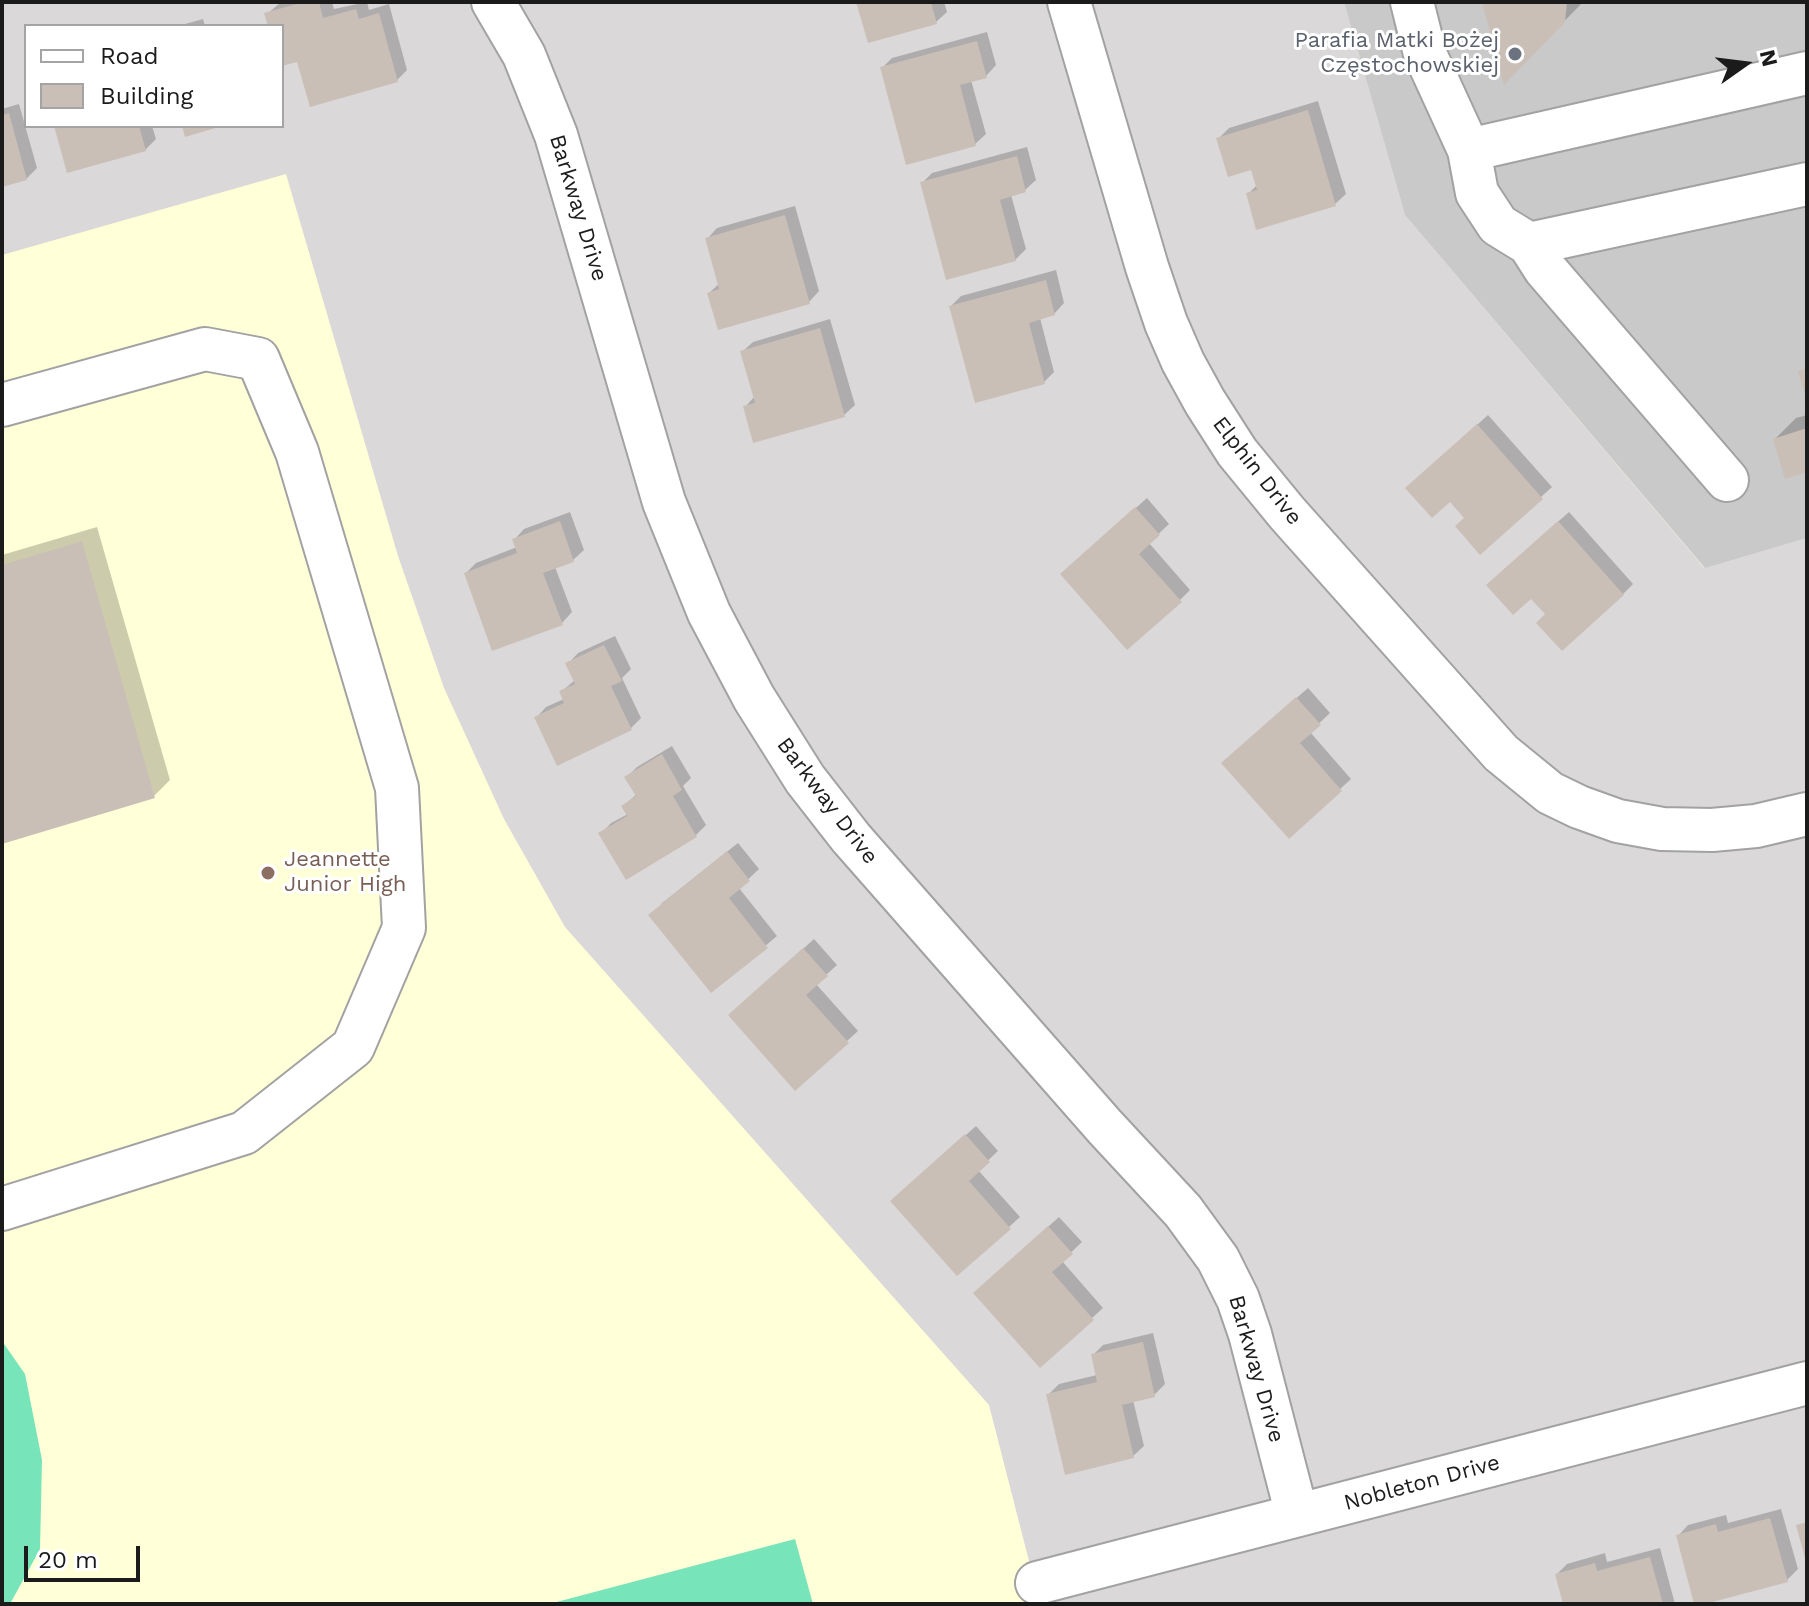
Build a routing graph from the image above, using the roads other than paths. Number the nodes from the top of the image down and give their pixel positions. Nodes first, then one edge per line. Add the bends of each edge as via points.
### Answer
1 (493, 2) edge
2 (1069, 2) edge
3 (1412, 2) edge
4 (1807, 73) edge
5 (1469, 150) junction
6 (1807, 184) edge
7 (1529, 244) junction
8 (2, 405) edge
9 (1727, 480) dead end
10 (1807, 814) edge
11 (2, 1209) edge
12 (1807, 1383) edge
13 (1297, 1515) junction
14 (1037, 1583) dead end

1 - 13 street, Barkway Drive via 524,55 552,123 664,502 709,613 754,698 805,779 851,838 1183,1211 1218,1259 1250,1334
2 - 10 street, Elphin Drive via 1166,323 1205,402 1287,513 1501,753 1550,793 1618,821 1712,830
3 - 5 street via 1425,54
4 - 5 street
5 - 7 street via 1477,193 1498,225
6 - 7 street
7 - 9 street
8 - 11 street via 205,349 258,359 297,452 397,788 404,928 353,1047 244,1133
12 - 13 street, Nobleton Drive
13 - 14 street, Nobleton Drive

